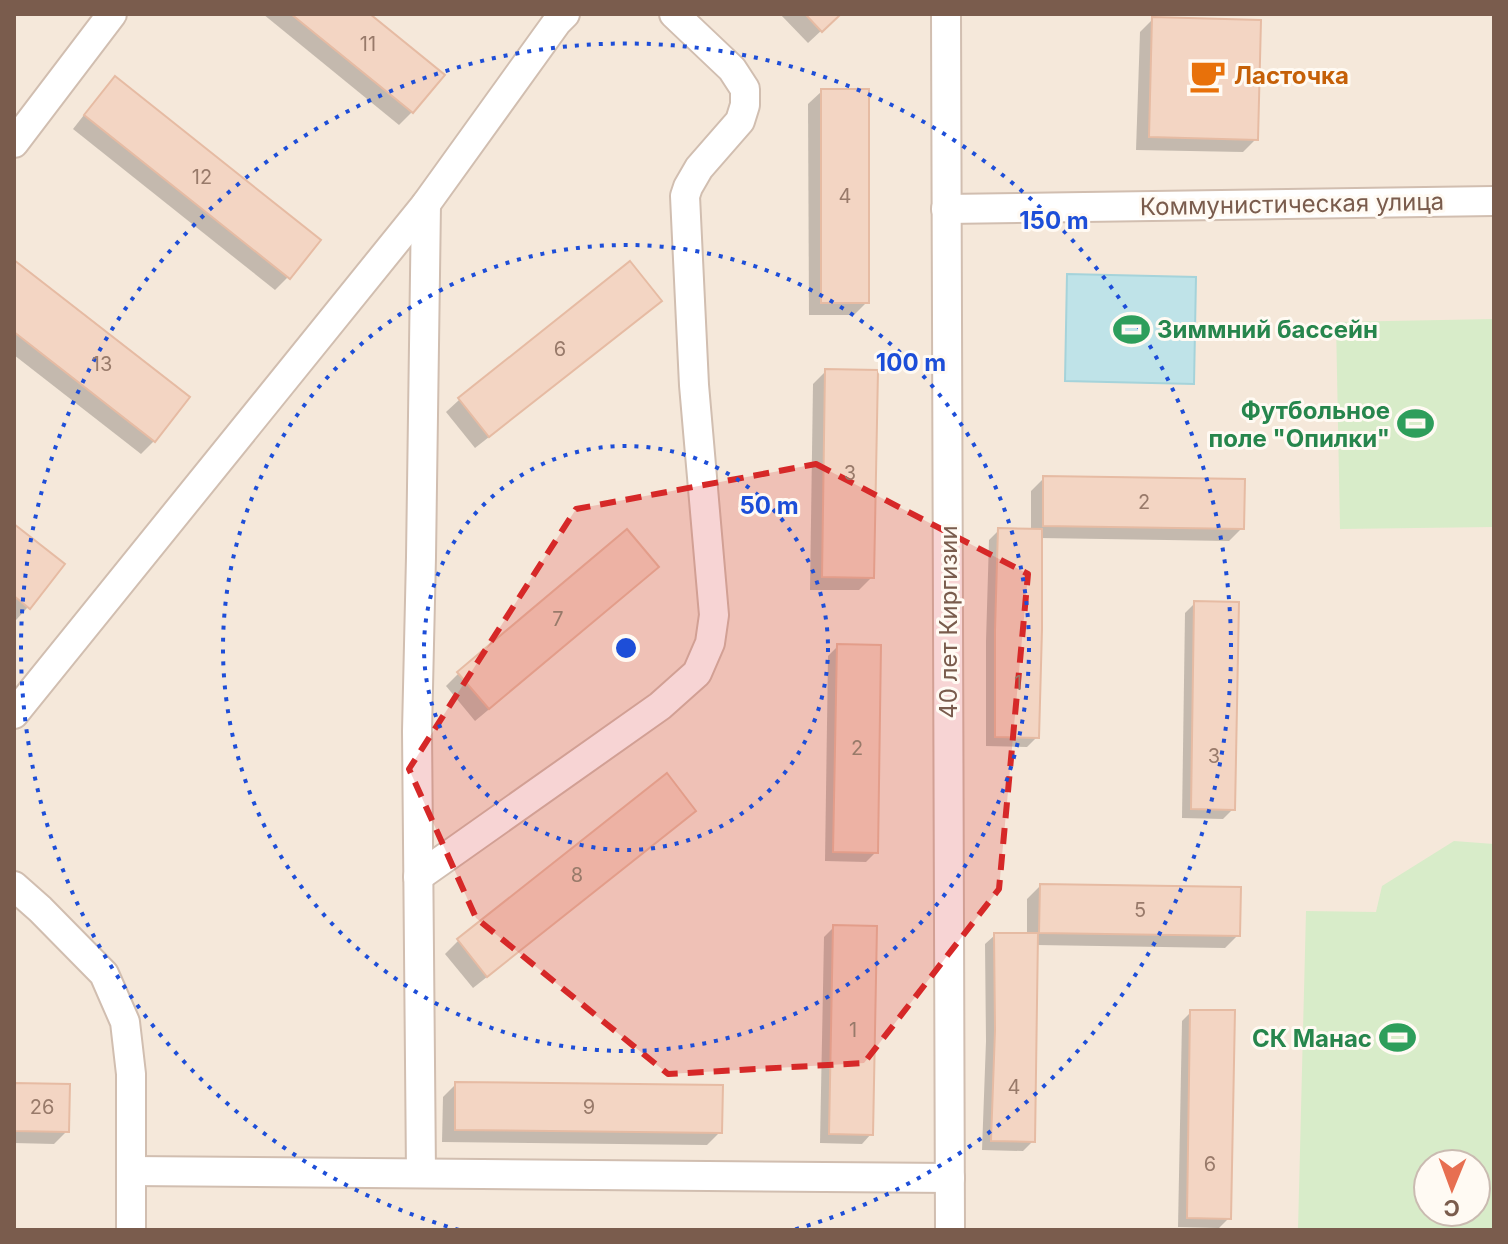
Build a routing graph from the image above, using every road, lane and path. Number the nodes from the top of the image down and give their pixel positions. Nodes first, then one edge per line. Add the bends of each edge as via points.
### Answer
1 (112, 14) edge
2 (565, 14) edge
3 (674, 14) edge
4 (946, 14) edge
5 (14, 143) edge
6 (1494, 201) edge
7 (426, 204) junction
8 (946, 209) junction
9 (14, 714) edge
10 (418, 877) junction
11 (14, 886) edge
12 (131, 1171) junction
13 (421, 1173) junction
14 (950, 1178) junction
15 (131, 1230) edge
16 (950, 1230) edge

1 - 5 street
2 - 7 street
3 - 10 street via 732,69 745,89 740,121 699,168 685,196 694,385 714,615 710,643 697,673 660,706
4 - 8 street, 40 лет Киргизии
6 - 8 street, Коммунистическая улица
7 - 9 street
7 - 10 street
8 - 14 street, 40 лет Киргизии
10 - 13 street
11 - 12 street via 104,974 125,1022
12 - 13 street
12 - 15 street
13 - 14 street
14 - 16 street, 40 лет Киргизии

